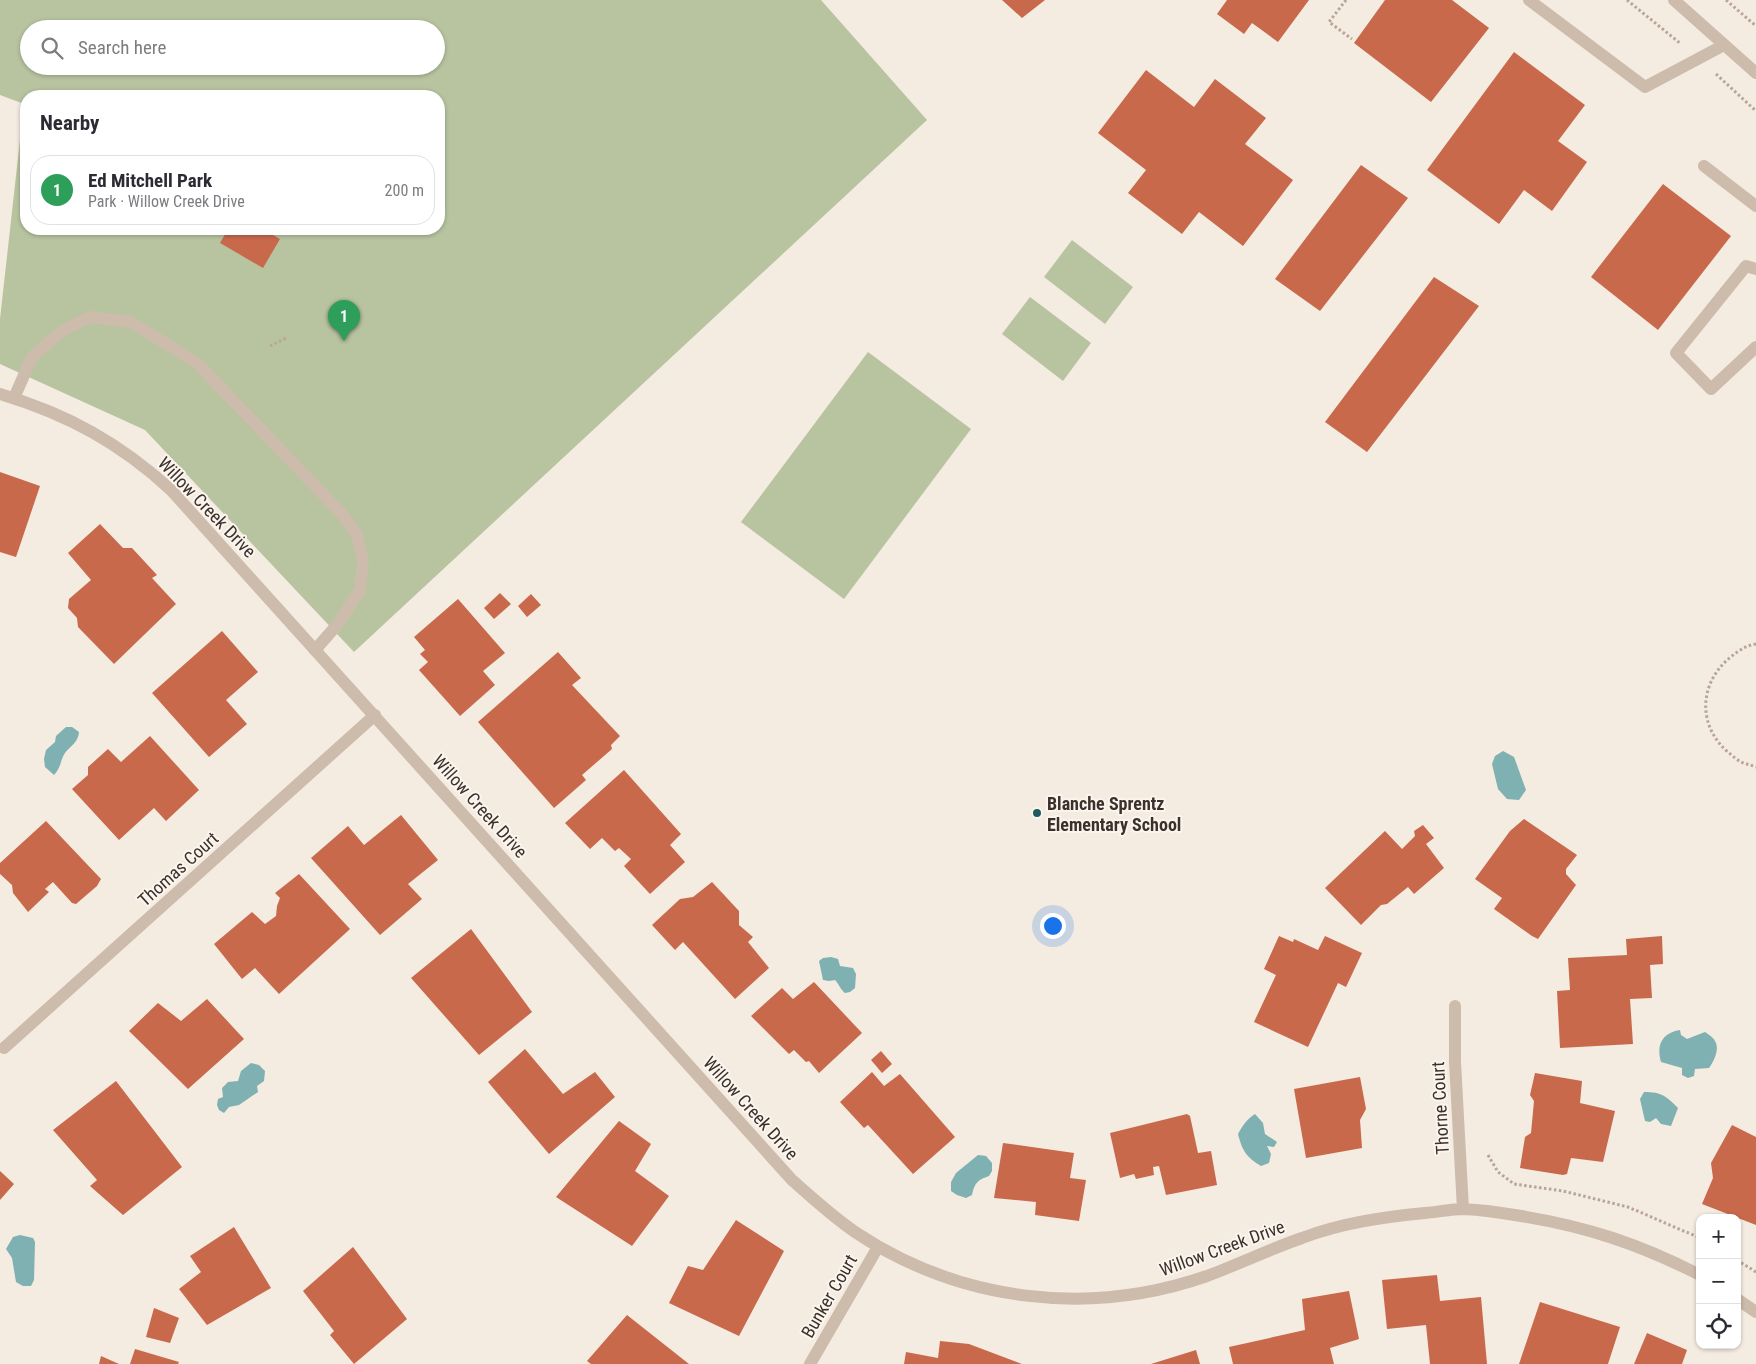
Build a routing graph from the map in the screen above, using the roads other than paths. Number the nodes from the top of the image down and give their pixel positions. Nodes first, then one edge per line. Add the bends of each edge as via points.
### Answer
1 (1529, 0) edge
2 (1674, 0) edge
3 (1724, 45) junction
4 (1756, 73) edge
5 (1704, 166) dead end
6 (1756, 206) edge
7 (1756, 269) edge
8 (1756, 347) edge
9 (0, 394) edge
10 (14, 398) junction
11 (315, 650) junction
12 (374, 715) junction
13 (1455, 1006) dead end
14 (4, 1048) dead end
15 (1463, 1209) junction
16 (878, 1247) junction
17 (1696, 1273) edge
18 (1741, 1302) edge
19 (1756, 1312) edge
20 (810, 1364) edge

1 - 3 street via 1645,87
2 - 3 street
3 - 4 street
5 - 6 street
7 - 8 street via 1746,266 1676,353 1711,389
9 - 10 street, Willow Creek Drive
10 - 11 street, Willow Creek Drive via 83,426 151,472 171,490
10 - 11 street via 32,357 62,330 90,318 131,322 197,363 356,533 363,560 360,590 337,625
11 - 12 street, Willow Creek Drive
12 - 14 street, Thomas Court
12 - 16 street, Willow Creek Drive via 792,1180 853,1231
13 - 15 street, Thorne Court
15 - 16 street, Willow Creek Drive via 1355,1223 1305,1236 1208,1276 1155,1291 1101,1299 1046,1298 992,1291 940,1276
15 - 17 street, Willow Creek Drive via 1563,1223 1662,1255
16 - 20 street, Bunker Court
18 - 19 street

